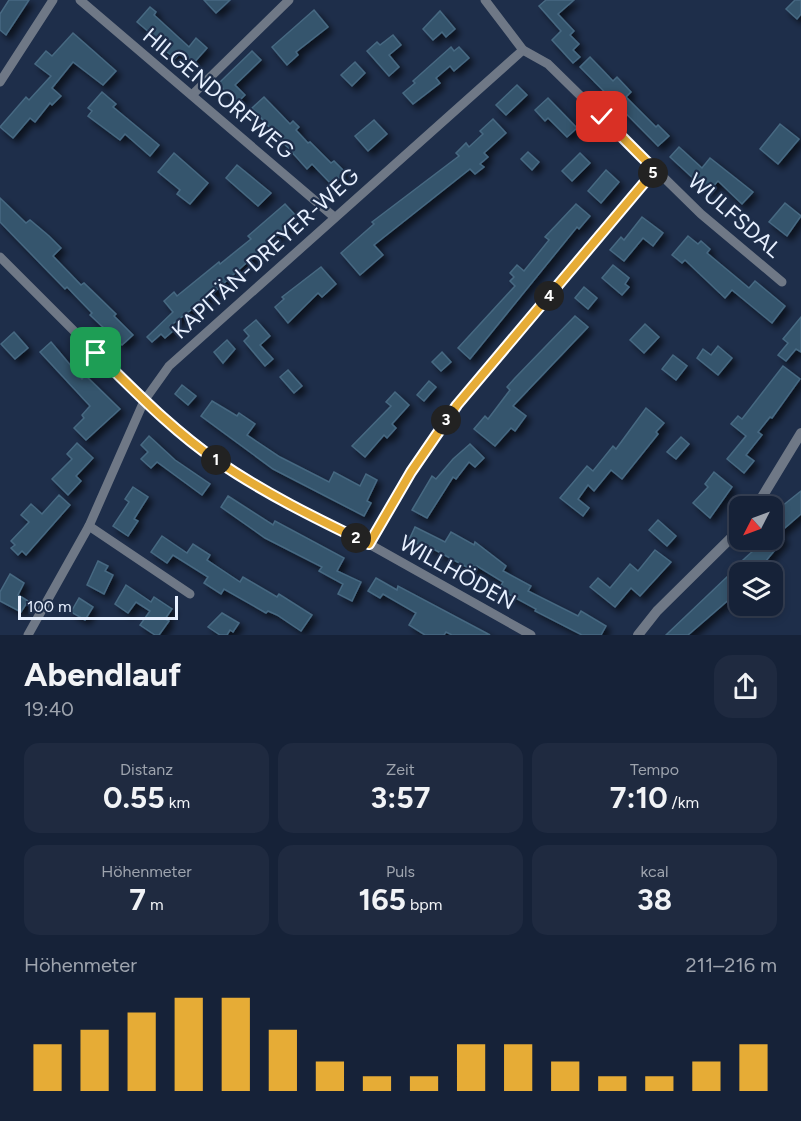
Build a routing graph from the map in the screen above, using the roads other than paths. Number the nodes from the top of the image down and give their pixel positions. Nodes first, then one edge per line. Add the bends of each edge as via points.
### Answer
1 (53, 0) edge
2 (80, 0) edge
3 (289, 0) edge
4 (485, 0) edge
5 (523, 50) junction
6 (0, 82) edge
7 (192, 95) junction
8 (655, 170) junction
9 (333, 216) junction
10 (0, 257) edge
11 (782, 282) dead end
12 (144, 400) junction
13 (801, 433) edge
14 (763, 496) edge
15 (89, 526) junction
16 (729, 540) edge
17 (369, 544) junction
18 (190, 594) dead end
19 (28, 635) edge
20 (531, 635) edge
21 (638, 635) edge

1 - 6 street
2 - 7 street, HILGENDORFWEG
3 - 7 street
4 - 5 street, WULFSDAL
5 - 8 street, WULFSDAL via 548,64
5 - 9 street, KAPITÄN-DREYER-WEG
7 - 9 street, HILGENDORFWEG
8 - 11 street, WULFSDAL
8 - 17 street via 457,405 411,472
9 - 12 street, KAPITÄN-DREYER-WEG via 169,366
10 - 12 street, WILLHÖDEN
12 - 15 street, KAPITÄN-DREYER-WEG
12 - 17 street, WILLHÖDEN via 215,459 292,506
13 - 14 street
15 - 18 street
15 - 19 street, KAPITÄN-DREYER-WEG
16 - 21 street
17 - 20 street, WILLHÖDEN

